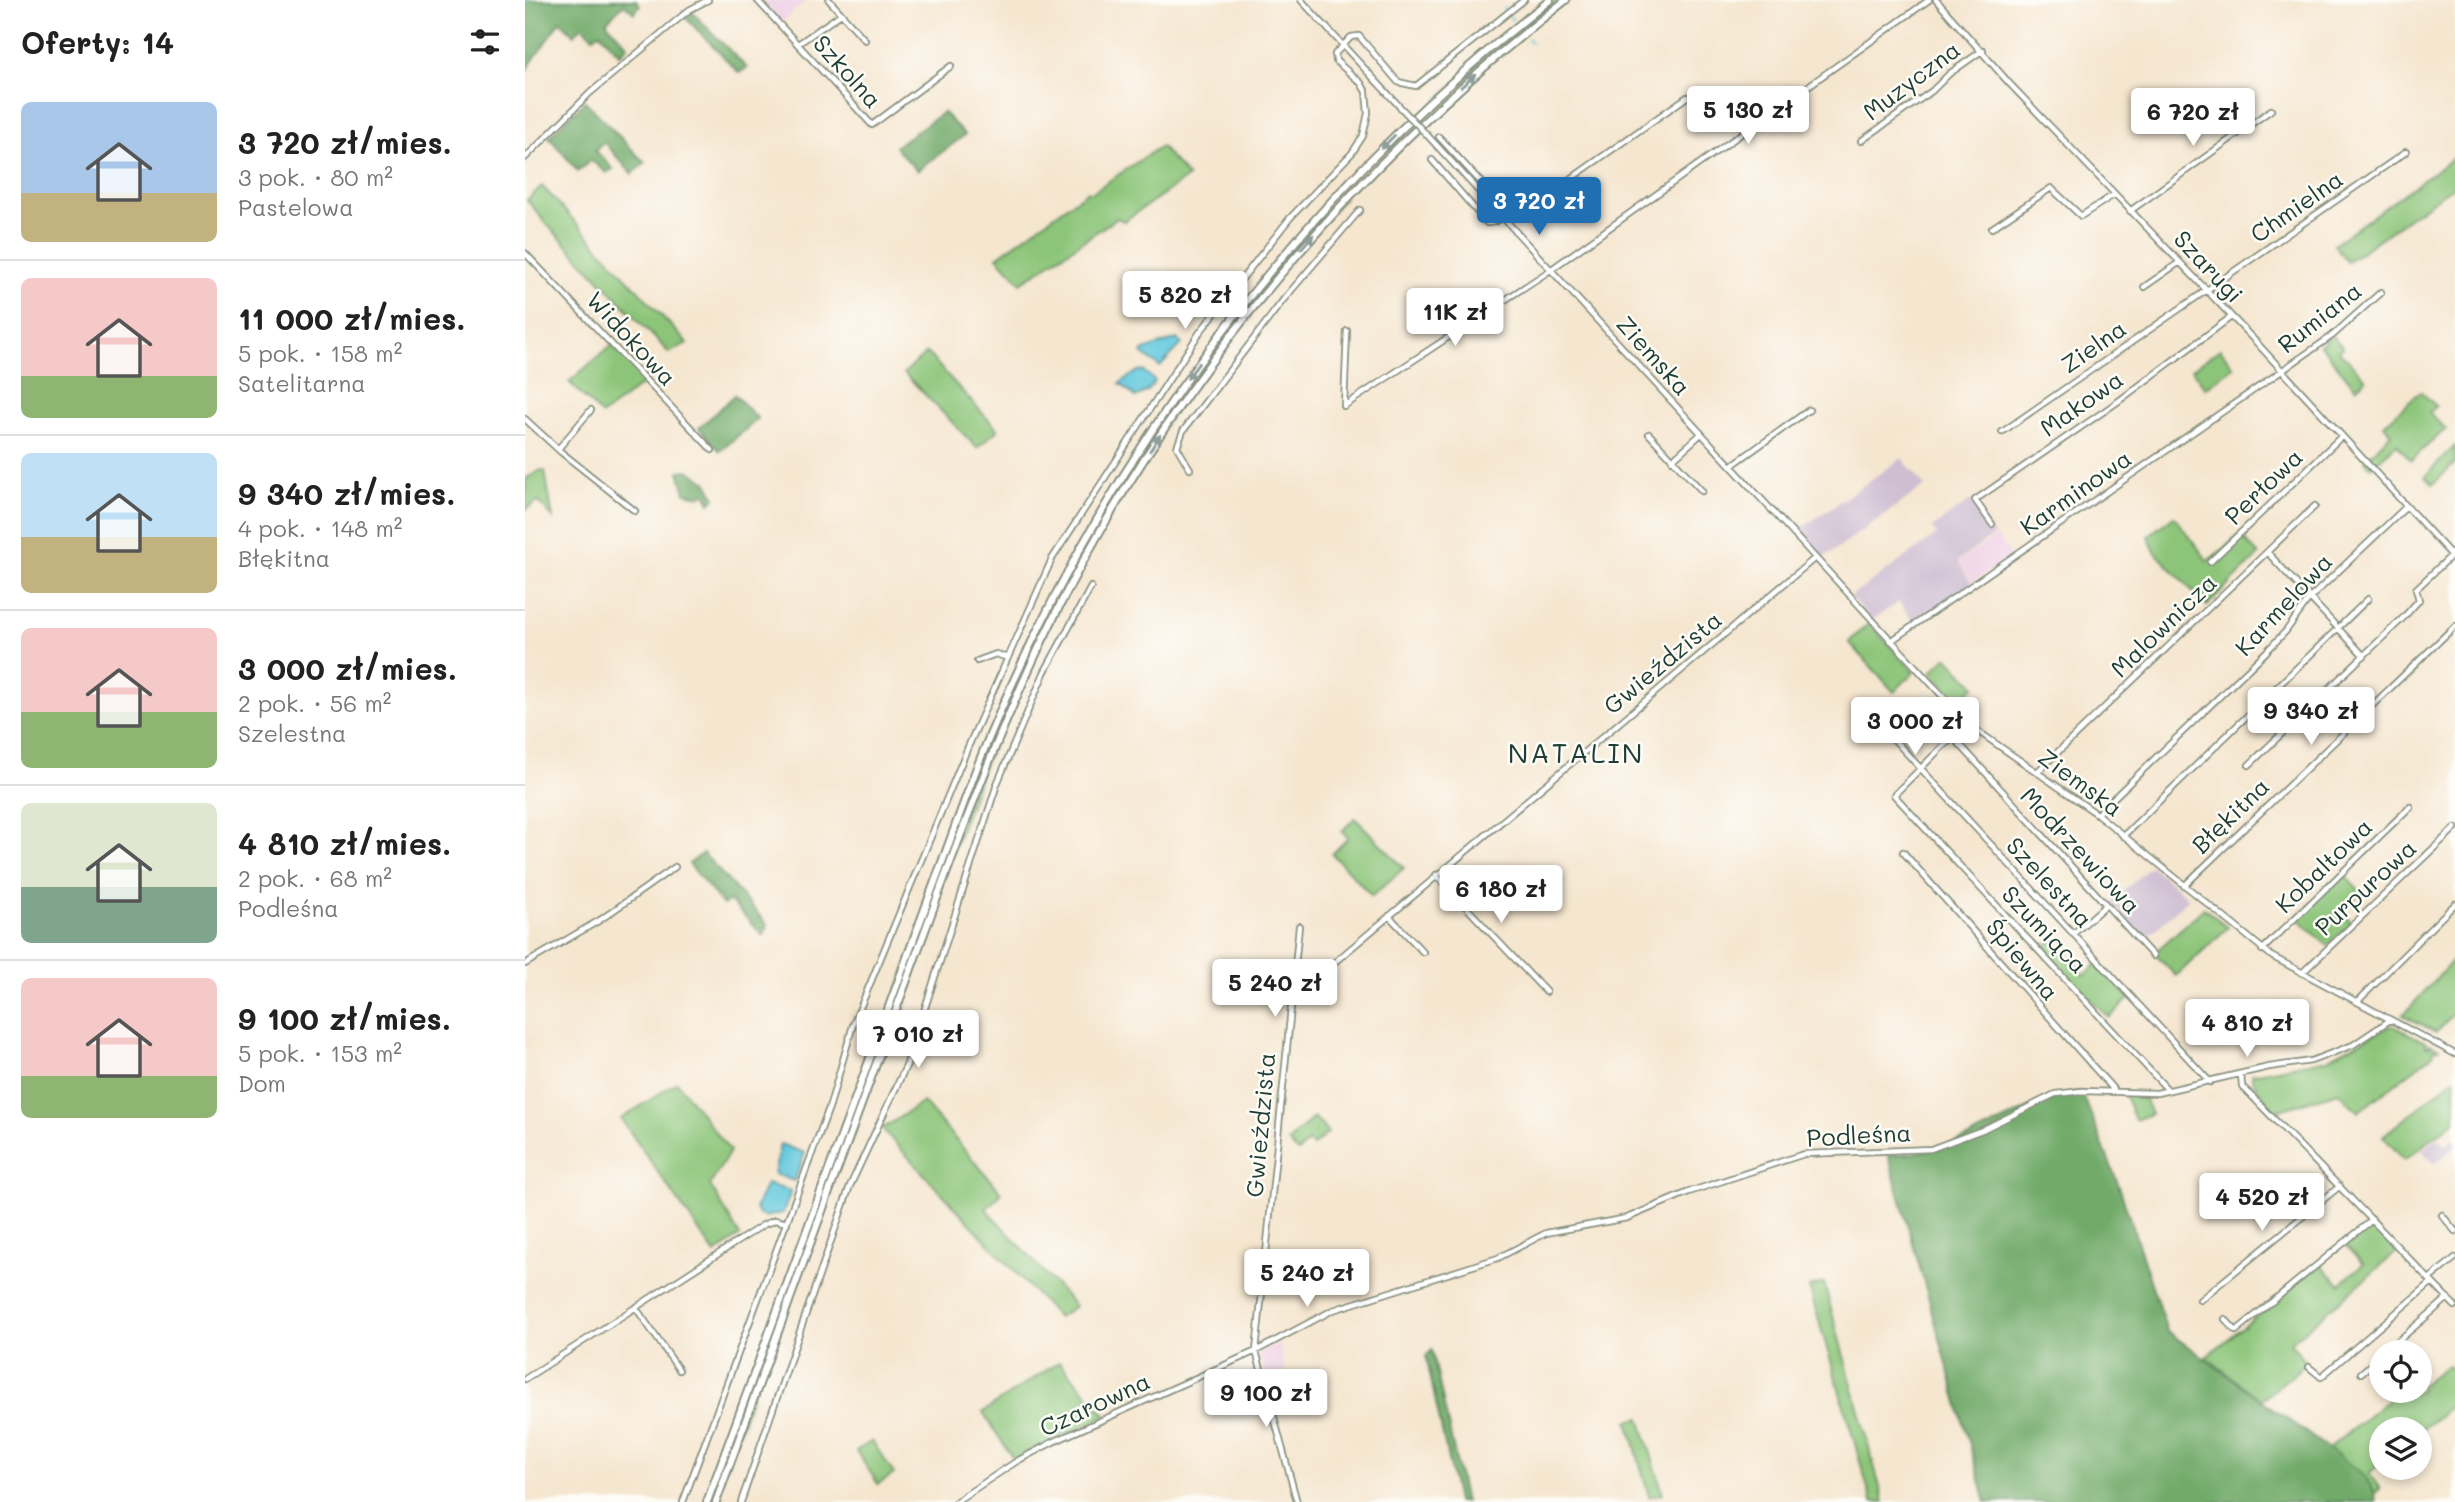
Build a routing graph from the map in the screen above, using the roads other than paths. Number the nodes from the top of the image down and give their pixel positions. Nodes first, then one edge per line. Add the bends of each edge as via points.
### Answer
1 (708, 0) edge
2 (757, 0) edge
3 (829, 0) edge
4 (1301, 0) edge
5 (1524, 0) edge
6 (1550, 0) edge
7 (1566, 0) edge
8 (1929, 0) edge
9 (1936, 0) edge
10 (841, 14) junction
11 (865, 40) dead end
12 (798, 44) junction
13 (1343, 45) junction
14 (1983, 50) junction
15 (951, 66) dead end
16 (1687, 97) dead end
17 (2271, 110) dead end
18 (1440, 137) dead end
19 (1861, 141) dead end
20 (2406, 152) dead end
21 (525, 158) edge
22 (1432, 160) dead end
23 (2115, 194) junction
24 (1510, 205) junction
25 (1360, 211) dead end
26 (2130, 211) junction
27 (1502, 216) junction
28 (1992, 228) dead end
29 (525, 253) edge
30 (2180, 262) junction
31 (1550, 269) junction
32 (2144, 287) dead end
33 (2207, 290) junction
34 (2381, 292) dead end
35 (2231, 317) junction
36 (1347, 331) dead end
37 (2280, 371) junction
38 (591, 410) dead end
39 (1809, 410) dead end
40 (525, 418) edge
41 (2002, 432) dead end
42 (1701, 433) junction
43 (1649, 434) dead end
44 (2341, 436) junction
45 (558, 449) junction
46 (712, 450) dead end
47 (1672, 460) junction
48 (1731, 466) junction
49 (1190, 469) dead end
50 (1702, 491) dead end
51 (2315, 506) dead end
52 (2406, 507) junction
53 (635, 511) dead end
54 (1992, 524) dead end
55 (2267, 552) junction
56 (2453, 557) edge
57 (1815, 558) junction
58 (2210, 562) dead end
59 (1091, 586) dead end
60 (2310, 598) junction
61 (2368, 599) dead end
62 (2455, 626) edge
63 (2338, 628) junction
64 (1891, 641) junction
65 (2364, 656) junction
66 (1008, 658) junction
67 (978, 661) dead end
68 (1864, 707) dead end
69 (1969, 725) junction
70 (1953, 737) junction
71 (2249, 765) dead end
72 (1921, 769) junction
73 (2037, 772) junction
74 (2410, 807) dead end
75 (2097, 814) junction
76 (2455, 828) edge
77 (2123, 836) junction
78 (1903, 852) dead end
79 (675, 867) dead end
80 (1436, 875) junction
81 (2184, 886) junction
82 (2455, 904) edge
83 (2106, 905) junction
84 (1389, 916) junction
85 (1299, 926) dead end
86 (2073, 934) junction
87 (2262, 950) junction
88 (1423, 952) dead end
89 (2153, 956) dead end
90 (525, 964) edge
91 (2302, 974) junction
92 (1546, 992) dead end
93 (1292, 998) junction
94 (2357, 1002) junction
95 (2390, 1020) junction
96 (2455, 1054) edge
97 (2241, 1074) junction
98 (2230, 1077) junction
99 (866, 1079) junction
100 (2210, 1082) junction
101 (2242, 1086) junction
102 (2114, 1091) junction
103 (2169, 1091) junction
104 (2340, 1186) junction
105 (2442, 1215) dead end
106 (2372, 1220) junction
107 (787, 1223) junction
108 (2455, 1231) edge
109 (2455, 1258) edge
110 (2430, 1281) junction
111 (2448, 1298) junction
112 (2200, 1300) dead end
113 (2455, 1306) edge
114 (636, 1308) junction
115 (2225, 1319) dead end
116 (2399, 1340) edge
117 (1255, 1351) junction
118 (2369, 1366) edge
119 (2309, 1367) dead end
120 (679, 1370) dead end
121 (2361, 1373) dead end
122 (525, 1378) edge
123 (683, 1502) edge
124 (707, 1502) edge
125 (716, 1502) edge
126 (741, 1502) edge
127 (955, 1502) edge
128 (1297, 1502) edge

1 - 21 street via 688,10 590,93
2 - 12 street, Szkolna
3 - 10 street
4 - 13 street, Ziemska
5 - 13 street via 1416,86 1398,82 1362,37 1353,36
6 -> 99 highway via 1445,87 1325,208 1231,319 1162,415 1080,550 1015,678 972,780
99 -> 7 highway via 979,783 1026,674 1084,560 1160,435 1254,306 1349,196 1453,94
8 - 31 street
9 - 14 street, Szarugi
10 - 11 street
10 - 12 street
12 - 15 street, Szkolna via 872,125
13 - 27 street, Ziemska, bridge
13 - 66 street via 1335,59 1361,83 1368,97 1361,141 1290,218 1162,386 1052,559
14 - 19 street, Muzyczna
14 - 23 street, Szarugi
16 - 24 street via 1542,199
17 - 26 street
18 - 24 street via 1491,193
20 - 33 street, Chmielna
22 - 27 street via 1487,223
23 - 26 street, Szarugi
23 - 28 street via 2081,216 2058,191 2049,189
24 - 27 street
25 - 49 street via 1284,299 1183,431 1177,447
26 - 30 street, Szarugi
27 - 31 street, Ziemska
29 - 46 street, Widokowa
30 - 32 street
30 - 33 street, Szarugi
31 - 36 street via 1344,406
31 - 42 street, Ziemska
33 - 35 street, Szarugi
33 - 41 street, Zielna
34 - 37 street, Rumiana via 2340,330
35 - 37 street, Szarugi
35 - 54 street, Makowa via 1975,500
37 - 44 street, Szarugi
37 - 64 street, Karminowa
38 - 45 street
39 - 48 street
40 - 45 street
42 - 47 street
42 - 48 street, Ziemska
43 - 47 street
44 - 52 street, Szarugi
44 - 58 street, Perłowa
45 - 53 street
47 - 50 street
48 - 57 street, Ziemska
51 - 55 street, Malownicza
52 - 56 street, Szarugi
52 - 60 street, Karmelowa
55 - 60 street
55 - 73 street, Malownicza
56 - 65 street via 2416,589 2419,600
57 - 64 street, Ziemska
57 - 80 street, Gwieździsta
59 - 126 street via 1044,673 997,784 907,1064 850,1186
60 - 63 street
60 - 75 street, Karmelowa via 2266,652
61 - 63 street
62 - 81 street, Błękitna
63 - 65 street
63 - 77 street
64 - 69 street, Ziemska
65 - 71 street
66 - 67 street via 996,654
66 - 107 street via 853,1025
68 - 72 street, Szelestna
69 - 70 street
69 - 73 street, Ziemska
70 - 72 street
70 - 83 street, Modrzewiowa
72 - 86 street, Szelestna
72 - 103 street, Szumiąca via 1894,795
73 - 75 street, Ziemska
74 - 87 street, Kobaltowa
75 - 77 street, Ziemska
76 - 91 street, Purpurowa
77 - 81 street, Ziemska
78 - 102 street, Śpiewna
79 - 90 street via 600,920
80 - 84 street, Gwieździsta
80 - 92 street
81 - 87 street, Ziemska
82 - 94 street
83 - 86 street
83 - 89 street, Modrzewiowa
84 - 88 street
84 - 93 street, Gwieździsta
85 - 93 street
86 - 100 street, Szelestna
87 - 91 street, Ziemska
91 - 94 street, Ziemska
93 - 117 street, Gwieździsta
94 - 95 street, Ziemska
95 - 96 street, Ziemska
95 - 97 street, Podleśna via 2366,1038 2325,1057
97 - 98 street, Podleśna
97 - 101 street
98 - 100 street, Podleśna
98 - 101 street
99 - 124 highway
99 - 125 highway
100 - 103 street, Podleśna
101 - 104 street
102 - 103 street, Podleśna
102 - 117 street, Podleśna via 2055,1094 1931,1149 1804,1154 1689,1192 1627,1219 1546,1233 1498,1258 1333,1310
104 - 106 street
104 - 112 street
105 - 108 street
106 - 110 street
106 - 115 street via 2236,1331
107 - 114 street via 775,1220 763,1225
107 - 123 street
109 - 110 street
110 - 111 street
110 - 119 street via 2321,1377
111 - 113 street
111 - 116 street
114 - 120 street
114 - 122 street
117 - 127 street, Czarowna via 1053,1442
117 - 128 street
118 - 121 street

